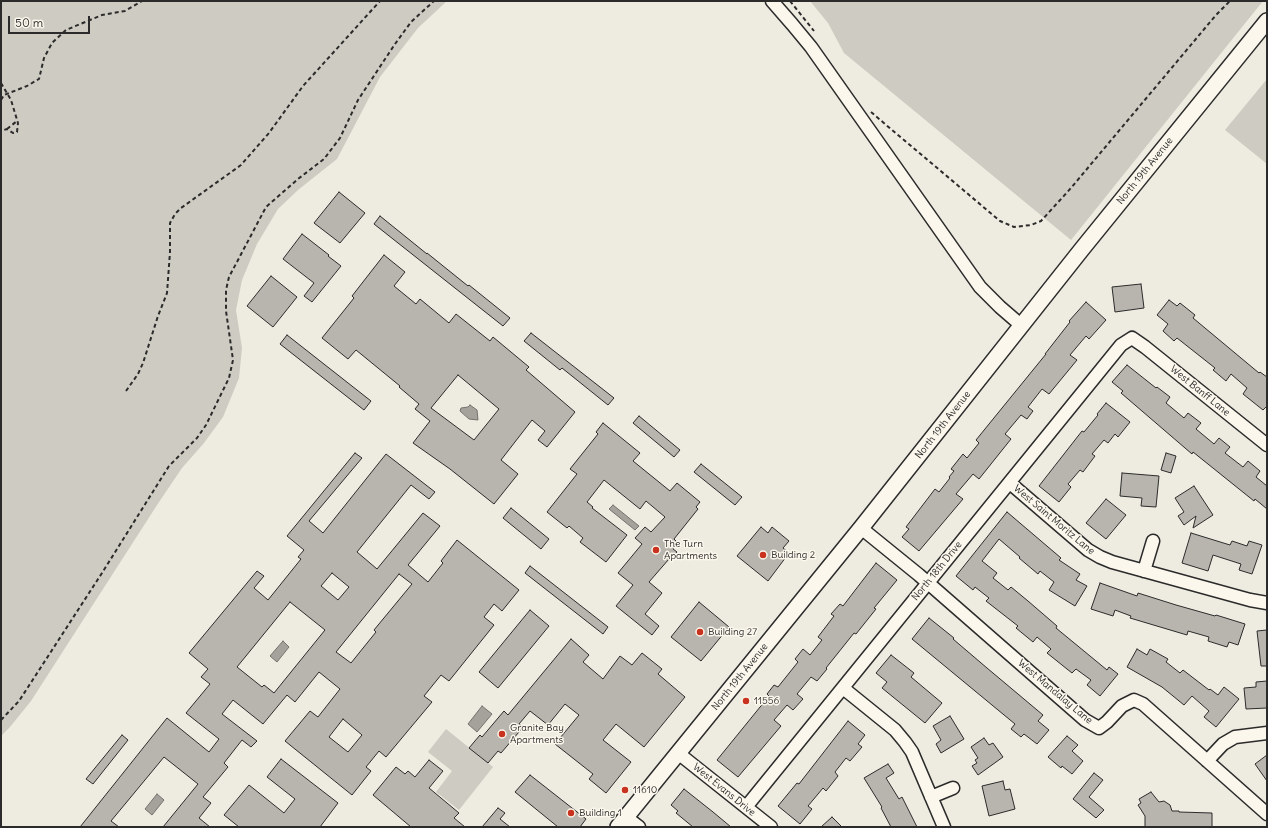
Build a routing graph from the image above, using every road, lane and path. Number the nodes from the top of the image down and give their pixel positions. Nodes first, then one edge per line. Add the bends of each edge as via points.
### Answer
1 (142, 1) edge
2 (380, 1) edge
3 (434, 1) edge
4 (772, 1) edge
5 (790, 1) edge
6 (1230, 1) edge
7 (1267, 21) edge
8 (816, 33) dead end
9 (1, 82) edge
10 (7, 94) junction
11 (1, 100) edge
12 (868, 106) dead end
13 (17, 121) junction
14 (8, 129) junction
15 (1, 131) edge
16 (1022, 326) junction
17 (1132, 338) joint
18 (126, 391) dead end
19 (1267, 445) edge
20 (1010, 483) junction
21 (861, 528) junction
22 (1152, 541) dead end
23 (1144, 571) junction
24 (928, 583) junction
25 (1267, 603) edge
26 (843, 688) junction
27 (1, 720) edge
28 (1267, 733) edge
29 (678, 752) junction
30 (1207, 761) junction
31 (953, 788) dead end
32 (931, 797) junction
33 (746, 807) junction
34 (1267, 814) edge
35 (622, 822) edge
36 (639, 827) edge
37 (771, 827) edge
38 (944, 827) edge

1 - 10 path via 125,11 102,15 66,30 52,43 44,58 39,79
2 - 18 path via 303,86 269,133 241,165 175,214 170,223 167,293 144,363
3 - 27 path via 411,22 358,100 340,138 329,153 266,207 229,277 226,311 233,360 229,378 206,425 197,438 169,466 18,701
4 - 16 street via 811,47 980,287
5 - 8 path
6 - 12 path via 1071,188 1041,221 1031,225 1014,227 1000,220 885,124
7 - 16 main road, North 19th Avenue
9 - 10 path
10 - 11 path
10 - 13 path
13 - 14 path
13 - 14 path via 17,132 13,133
14 - 15 path
16 - 21 main road, North 19th Avenue
17 - 19 street, West Banff Lane
17 - 20 street, North 18th Drive via 1121,345
20 - 23 street, West Saint Moritz Lane via 1088,550 1112,562
20 - 24 street, North 18th Drive
21 - 24 street, West Mandalay Lane
21 - 29 main road, North 19th Avenue
22 - 23 street
23 - 25 street, West Saint Moritz Lane
24 - 26 street, North 18th Drive
24 - 30 street, West Mandalay Lane via 1086,720 1099,728 1122,706 1134,700 1143,704
26 - 32 street via 895,730 912,752
26 - 33 street, North 18th Drive
28 - 30 street via 1235,737 1223,744
29 - 33 street, West Evans Drive
29 - 35 main road, North 19th Avenue
30 - 34 street, West Mandalay Lane
31 - 32 street
32 - 38 street
33 - 37 street, West Evans Drive
35 - 36 street

